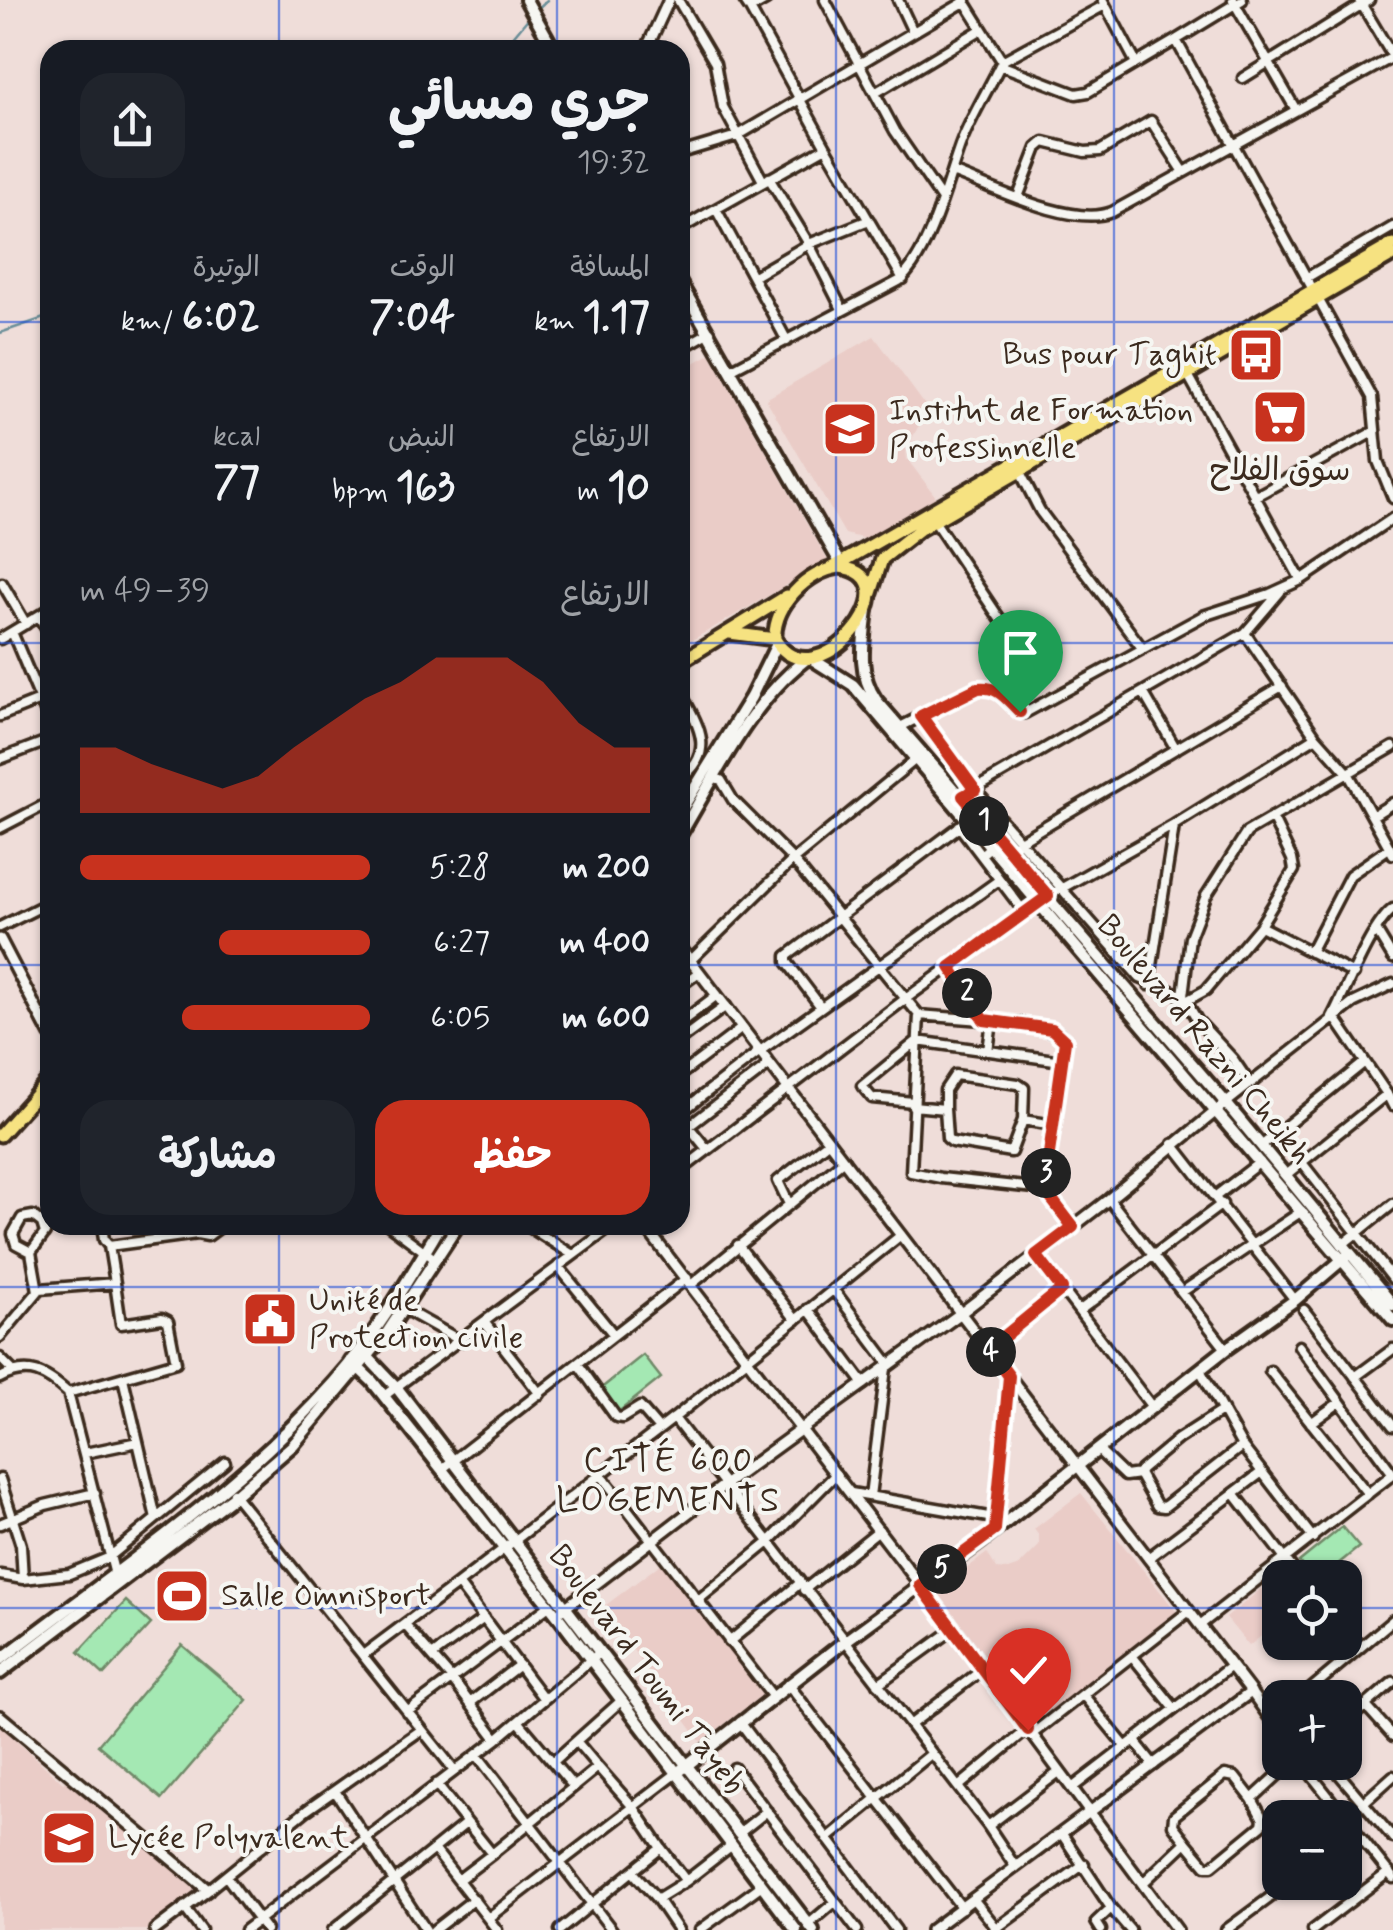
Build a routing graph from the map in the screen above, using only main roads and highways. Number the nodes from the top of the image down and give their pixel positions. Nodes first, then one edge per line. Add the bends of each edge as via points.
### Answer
1 (526, 0) edge
2 (548, 40) edge
3 (1393, 244) edge
4 (1393, 255) edge
5 (1312, 289) junction
6 (690, 302) edge
7 (841, 566) junction
8 (803, 585) junction
9 (871, 592) junction
10 (866, 610) junction
11 (730, 632) junction
12 (776, 642) junction
13 (690, 656) edge
14 (809, 660) junction
15 (896, 729) junction
16 (690, 796) edge
17 (690, 819) edge
18 (40, 1091) edge
19 (1222, 1106) junction
20 (0, 1135) edge
21 (435, 1235) edge
22 (452, 1235) edge
23 (1345, 1252) junction
24 (1393, 1305) edge
25 (1393, 1320) edge
26 (365, 1353) junction
27 (355, 1365) junction
28 (116, 1578) junction
29 (0, 1660) edge
30 (0, 1673) edge
31 (681, 1769) junction
32 (811, 1927) edge
33 (792, 1929) edge

1 - 2 main road
3 - 5 main road
4 - 5 main road
5 - 7 main road
5 - 9 main road via 1187,373 920,530 882,559
6 - 7 main road
7 - 8 main road
7 - 9 main road via 865,576
8 - 11 main road
8 - 12 main road via 779,614
9 - 10 main road
10 - 14 main road via 838,644
10 - 15 main road, Boulevard Razni Cheikh via 864,679
11 - 12 main road
11 - 13 main road
12 - 14 main road
12 - 16 main road via 751,697
14 - 15 main road, Boulevard Razni Cheikh via 853,686
14 - 17 main road via 788,673 754,714
15 - 19 main road, Boulevard Razni Cheikh via 1008,848
15 - 19 main road, Boulevard Razni Cheikh via 986,851
18 - 20 main road
19 - 23 main road, Boulevard Razni Cheikh
19 - 23 main road, Boulevard Razni Cheikh via 1302,1212
21 - 26 main road
22 - 26 main road via 404,1309
23 - 24 main road, Boulevard Razni Cheikh
23 - 25 main road, Boulevard Razni Cheikh
23 - 31 main road via 1295,1300
26 - 27 main road
26 - 31 main road, Boulevard Toumi Tayeb via 516,1541
27 - 28 main road via 293,1444
27 - 31 main road, Boulevard Toumi Tayeb
28 - 29 main road
28 - 30 main road
31 - 32 main road, Boulevard Toumi Tayeb
31 - 33 main road, Boulevard Toumi Tayeb

